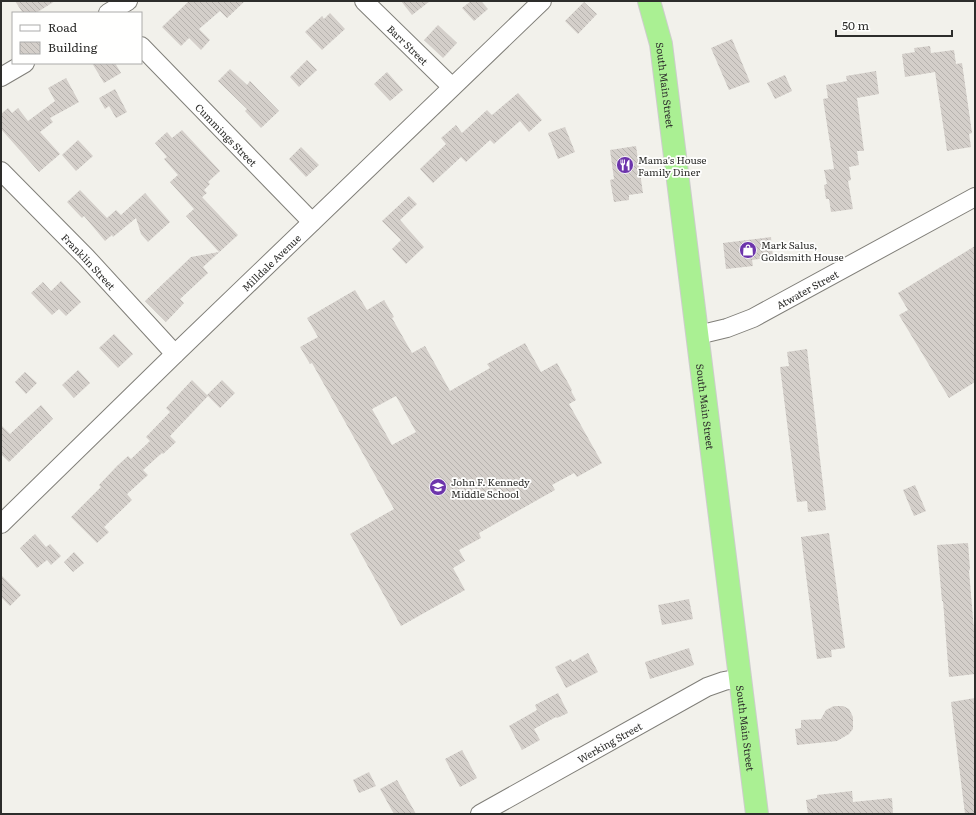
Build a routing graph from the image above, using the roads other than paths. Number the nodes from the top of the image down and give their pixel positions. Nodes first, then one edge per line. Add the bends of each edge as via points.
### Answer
1 (128, 1) edge
2 (364, 1) edge
3 (542, 1) edge
4 (649, 1) edge
5 (110, 12) edge
6 (142, 47) edge
7 (23, 64) edge
8 (1, 77) edge
9 (452, 87) junction
10 (1, 171) edge
11 (975, 197) edge
12 (312, 222) junction
13 (698, 335) junction
14 (175, 354) junction
15 (1, 524) edge
16 (741, 678) junction
17 (480, 814) edge
18 (757, 814) edge

1 - 5 street
2 - 9 street, Barr Street
3 - 9 street, Milldale Avenue
4 - 13 highway, South Main Street via 661,44
6 - 12 street, Cummings Street
7 - 8 street
9 - 12 street, Milldale Avenue
10 - 14 street, Franklin Street via 86,257
11 - 13 street, Atwater Street via 753,318
12 - 14 street, Milldale Avenue
13 - 16 highway, South Main Street
14 - 15 street, Milldale Avenue
16 - 17 street, Werking Street via 707,687
16 - 18 highway, South Main Street

